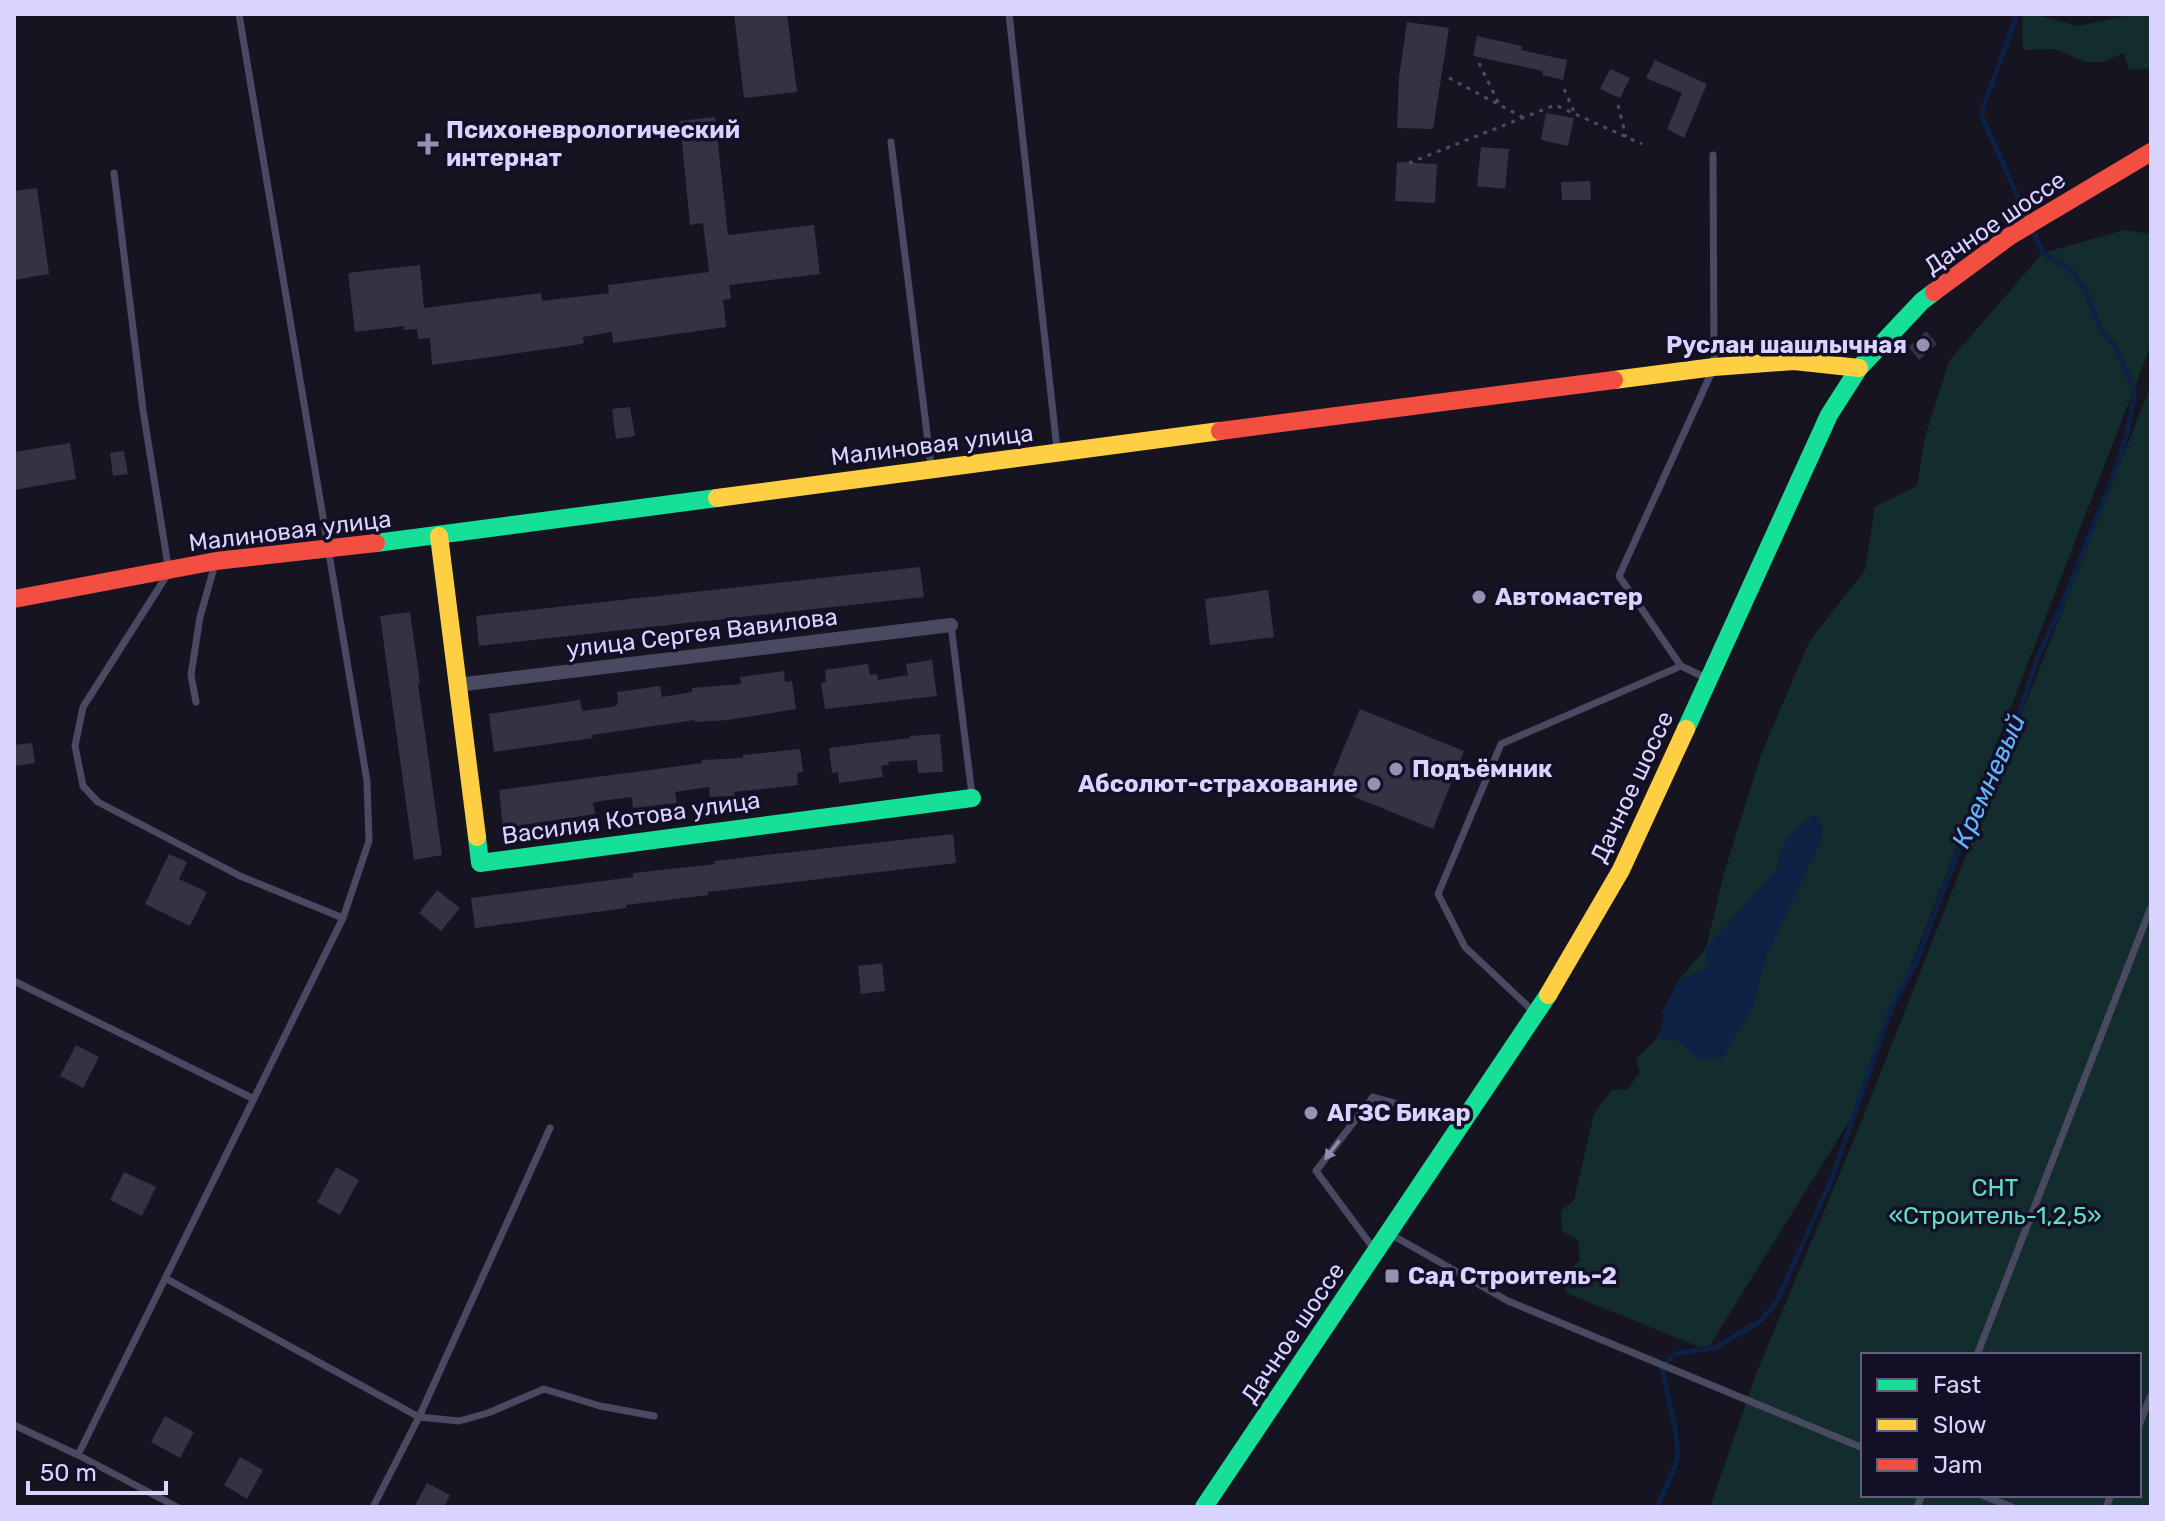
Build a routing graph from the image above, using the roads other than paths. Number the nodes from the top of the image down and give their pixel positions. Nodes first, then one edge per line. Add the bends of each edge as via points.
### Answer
1 (239, 14) edge
2 (1009, 14) edge
3 (891, 142) dead end
4 (2151, 152) edge
5 (1713, 155) dead end
6 (114, 173) dead end
7 (1714, 367) junction
8 (1859, 368) junction
9 (1057, 453) junction
10 (932, 468) junction
11 (439, 536) junction
12 (327, 549) junction
13 (216, 561) junction
14 (169, 572) junction
15 (14, 599) edge
16 (951, 625) joint
17 (1681, 666) junction
18 (1708, 679) junction
19 (457, 685) junction
20 (196, 702) dead end
21 (972, 798) joint
22 (2151, 907) edge
23 (343, 918) junction
24 (14, 981) edge
25 (1536, 1015) junction
26 (254, 1099) junction
27 (1465, 1123) junction
28 (550, 1128) dead end
29 (1389, 1234) junction
30 (1377, 1252) junction
31 (165, 1278) junction
32 (1978, 1353) edge
33 (2151, 1395) edge
34 (654, 1416) dead end
35 (419, 1417) junction
36 (2141, 1420) edge
37 (14, 1425) edge
38 (1861, 1447) edge
39 (78, 1455) junction
40 (1986, 1497) edge
41 (177, 1507) edge
42 (373, 1507) edge
43 (1204, 1507) edge
44 (2012, 1507) edge

1 - 12 lane
2 - 9 lane
3 - 10 lane
4 - 8 street, Дачное шоссе via 2010,236 1922,301
5 - 7 lane
6 - 14 lane
7 - 8 street, Малиновая улица via 1794,361
7 - 9 street, Малиновая улица
7 - 17 lane via 1619,576
8 - 18 street, Дачное шоссе via 1829,415
9 - 10 street, Малиновая улица
10 - 11 street, Малиновая улица
11 - 12 street, Малиновая улица
11 - 19 street, Василия Котова улица
12 - 13 street, Малиновая улица
12 - 23 lane via 367,781 369,826 369,841
13 - 14 street, Малиновая улица
13 - 20 lane via 191,675
14 - 15 street, Малиновая улица
14 - 23 lane via 83,707 75,746 83,786 98,802 240,876
16 - 19 street, улица Сергея Вавилова
16 - 21 lane
17 - 18 lane
17 - 25 lane via 1501,744 1443,880 1438,894 1465,947
18 - 25 street, Дачное шоссе via 1621,870
19 - 21 street, Василия Котова улица via 480,863
22 - 32 lane
23 - 26 lane
24 - 26 lane
25 - 27 street, Дачное шоссе
26 - 31 lane
27 - 29 street, Дачное шоссе
27 -> 30 lane via 1373,1097 1316,1171
28 - 35 lane
29 - 30 street, Дачное шоссе
29 - 38 lane via 1508,1301
30 - 43 street, Дачное шоссе
31 - 35 lane
31 - 39 lane
33 - 36 lane
34 - 35 lane via 544,1389 459,1421
35 - 42 lane
37 - 39 lane
39 - 41 lane
40 - 44 lane

